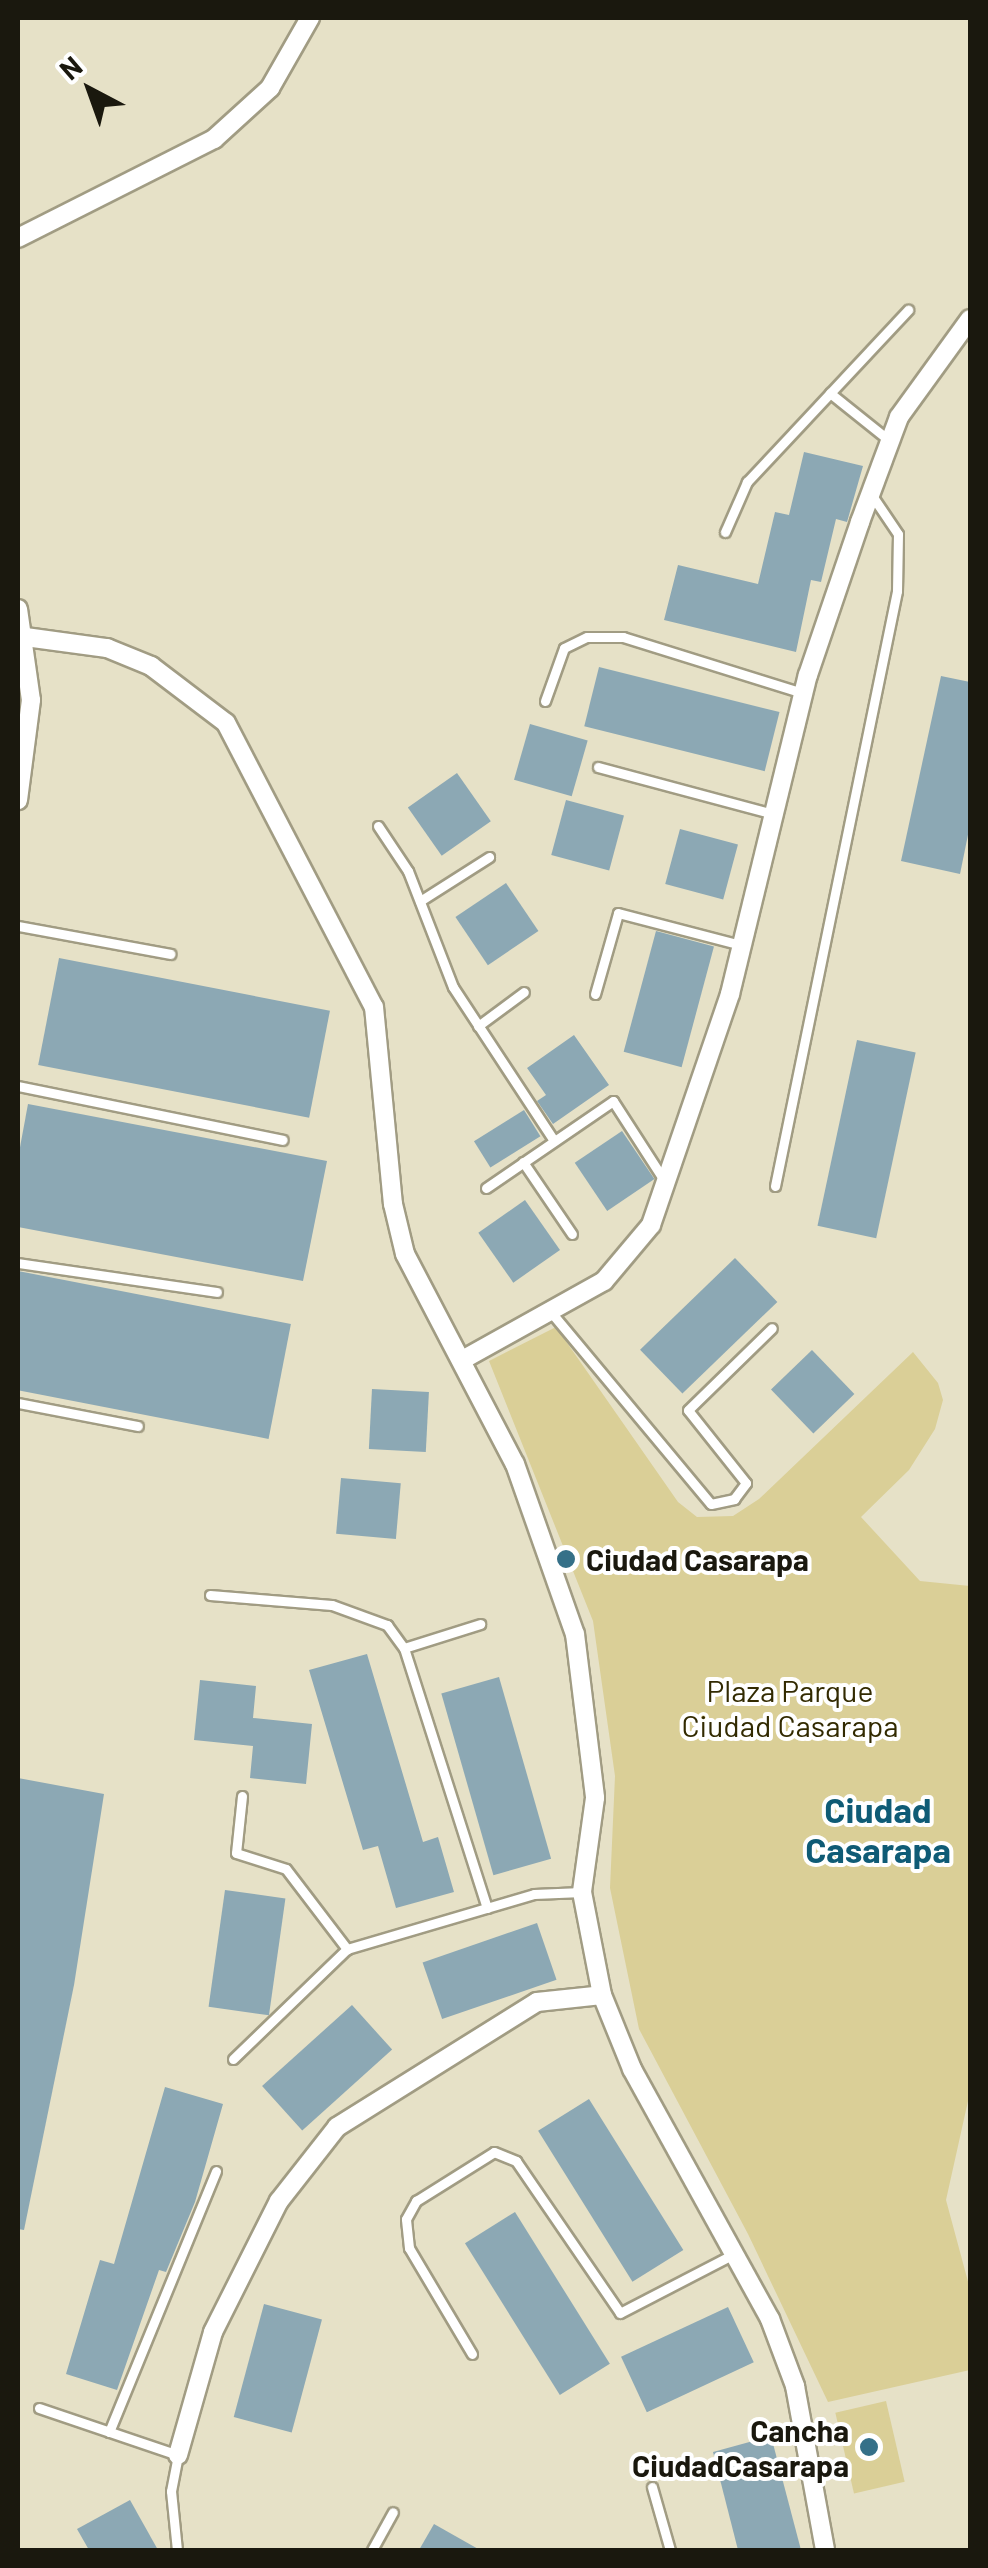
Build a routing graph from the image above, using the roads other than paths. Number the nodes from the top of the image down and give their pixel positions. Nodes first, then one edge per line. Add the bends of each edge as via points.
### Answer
1 (310, 18) edge
2 (18, 238) edge
3 (908, 310) dead end
4 (970, 319) edge
5 (830, 393) junction
6 (890, 441) junction
7 (871, 494) junction
8 (726, 532) dead end
9 (18, 609) edge
10 (22, 635) edge
11 (804, 693) junction
12 (544, 702) dead end
13 (598, 767) dead end
14 (18, 800) edge
15 (774, 814) junction
16 (378, 826) dead end
17 (490, 857) dead end
18 (420, 901) junction
19 (18, 926) edge
20 (742, 946) junction
21 (170, 954) dead end
22 (524, 992) dead end
23 (595, 994) dead end
24 (478, 1026) junction
25 (18, 1086) edge
26 (282, 1140) dead end
27 (554, 1141) junction
28 (523, 1162) junction
29 (668, 1186) junction
30 (776, 1186) dead end
31 (486, 1188) dead end
32 (572, 1234) dead end
33 (18, 1263) edge
34 (216, 1292) dead end
35 (550, 1311) junction
36 (772, 1328) dead end
37 (464, 1359) junction
38 (18, 1403) edge
39 (138, 1426) dead end
40 (210, 1595) dead end
41 (480, 1624) dead end
42 (404, 1648) junction
43 (242, 1796) dead end
44 (582, 1892) junction
45 (487, 1908) junction
46 (347, 1949) junction
47 (602, 1995) junction
48 (233, 2059) dead end
49 (216, 2171) dead end
50 (734, 2254) junction
51 (472, 2354) dead end
52 (39, 2408) dead end
53 (110, 2432) junction
54 (178, 2455) junction
55 (652, 2487) dead end
56 (393, 2512) dead end
57 (177, 2550) edge
58 (372, 2550) edge
59 (670, 2550) edge
60 (825, 2550) edge

1 - 2 street via 270,88 214,139
3 - 5 lane
4 - 6 street
5 - 6 lane
5 - 8 lane via 747,482
6 - 7 street
7 - 11 street
7 - 30 lane via 898,534 897,591
9 - 10 street
10 - 14 street via 30,736
10 - 37 street via 107,648 150,666 226,723 374,1007 404,1254
11 - 12 lane via 623,637 587,637 564,648
11 - 15 street
13 - 15 lane
15 - 20 street
16 - 18 lane
17 - 18 lane
18 - 24 lane via 453,988
19 - 21 lane
20 - 23 lane via 618,913
20 - 29 street
22 - 24 lane
24 - 27 lane
25 - 26 lane
27 - 28 lane
27 - 29 lane via 613,1101
28 - 31 lane
28 - 32 lane
29 - 35 street via 627,1258 604,1281
33 - 34 lane
35 - 36 lane via 694,1492 711,1504 734,1499 746,1483 688,1410
35 - 37 street
37 - 44 street via 515,1464 575,1634 595,1798
38 - 39 lane
40 - 42 lane via 332,1604 386,1625
41 - 42 lane
42 - 45 lane
43 - 46 lane via 236,1853 286,1869
44 - 45 lane via 534,1894
44 - 47 street
45 - 46 lane
46 - 48 lane
47 - 50 street via 632,2069
47 - 54 street via 536,2002 337,2127 278,2201 212,2332
49 - 53 lane
50 - 51 lane via 620,2314 516,2161 494,2152 416,2201 406,2219 409,2248
50 - 60 street via 770,2319 794,2386
52 - 53 lane
53 - 54 lane
54 - 57 lane via 170,2490
55 - 59 lane
56 - 58 lane

